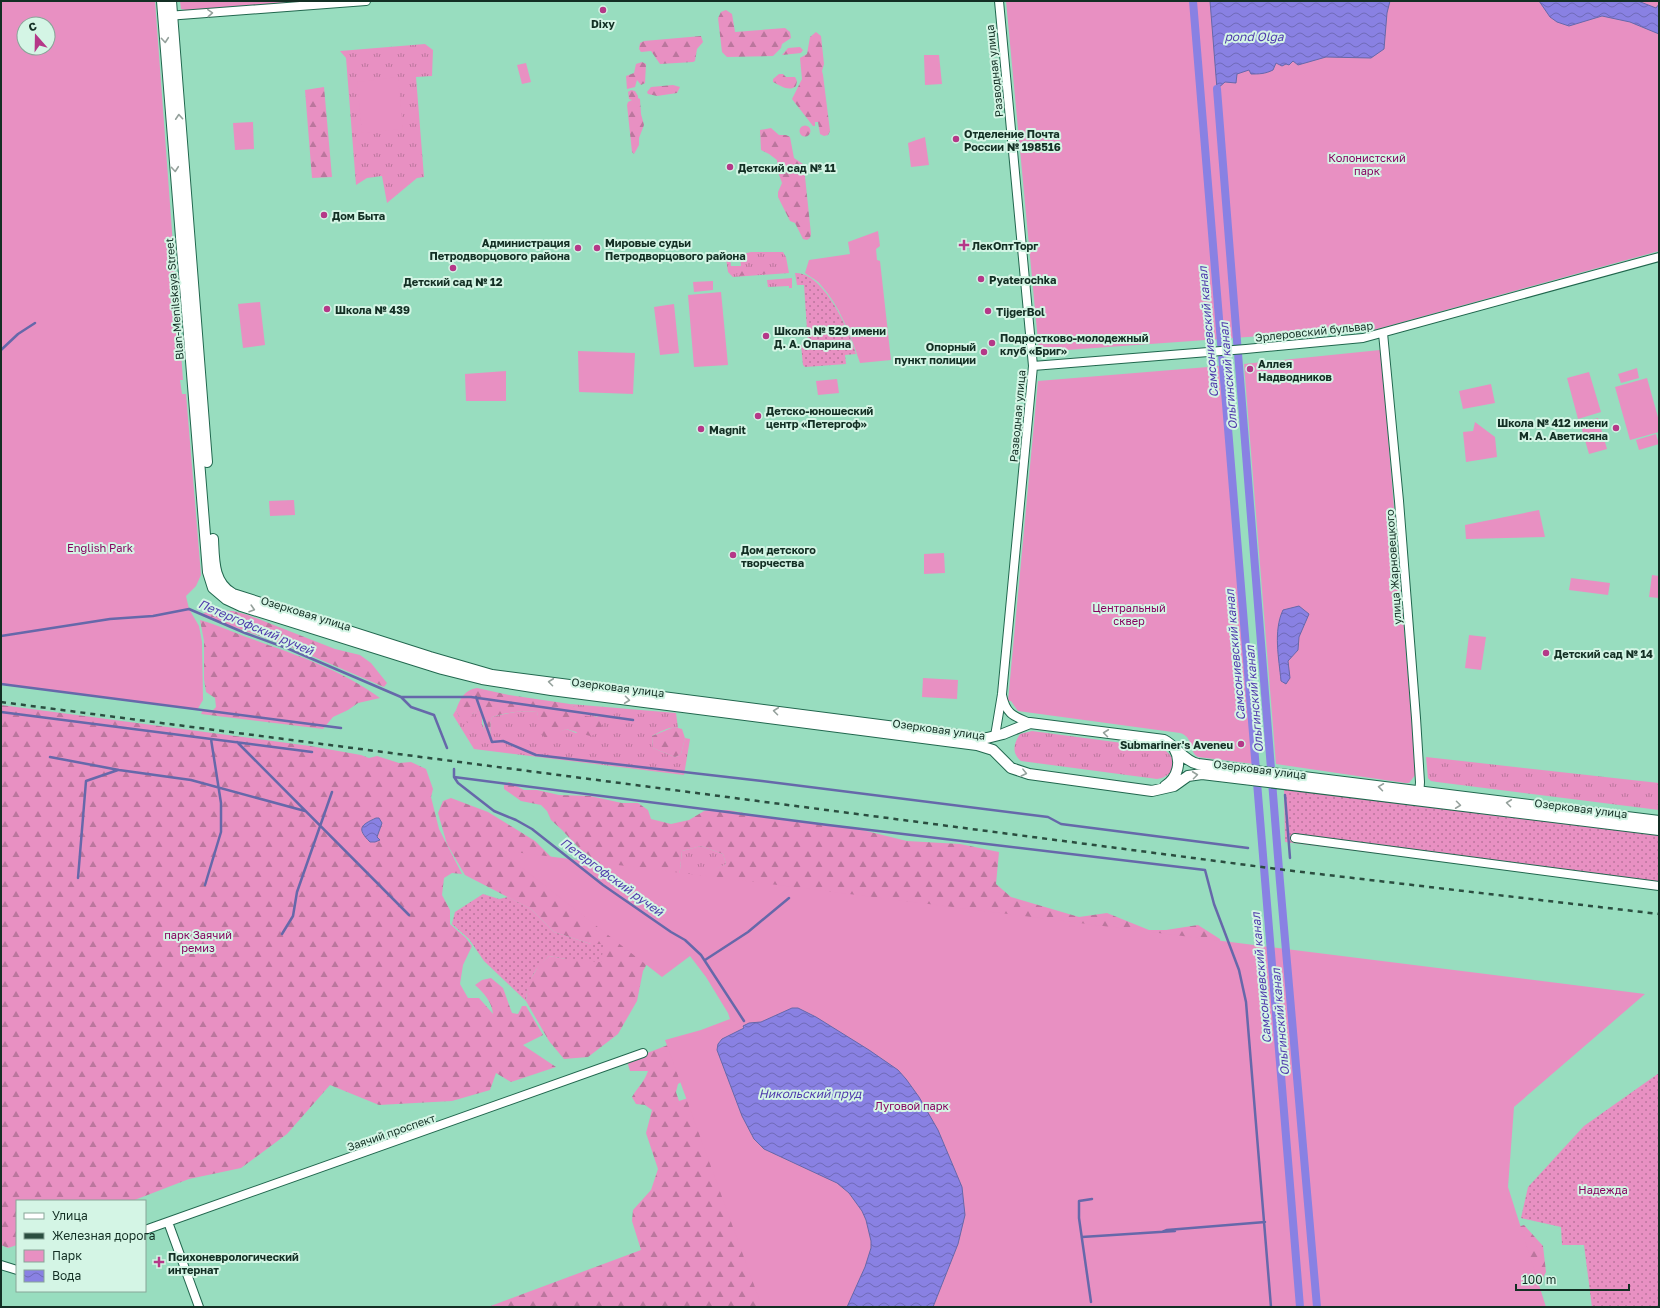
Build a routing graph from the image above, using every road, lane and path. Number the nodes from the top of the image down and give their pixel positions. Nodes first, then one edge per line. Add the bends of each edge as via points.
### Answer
1 (162, 1) edge
2 (170, 1) edge
3 (366, 1) edge
4 (999, 1) edge
5 (167, 16) junction
6 (1659, 257) edge
7 (1383, 333) junction
8 (1033, 366) junction
9 (220, 590) junction
10 (1002, 694) junction
11 (1030, 723) junction
12 (995, 736) junction
13 (1172, 744) junction
14 (993, 750) junction
15 (1245, 774) junction
16 (1160, 790) junction
17 (1419, 796) junction
18 (1659, 821) edge
19 (1659, 830) edge
20 (1295, 838) dead end
21 (1659, 886) edge
22 (643, 1053) dead end
23 (168, 1222) junction
24 (146, 1230) edge
25 (1, 1265) edge
26 (16, 1270) edge
27 (199, 1307) edge

1 - 5 street, Blan-Menilskaya Street
2 - 5 street, Blan-Menilskaya Street
5 -> 3 street
4 - 8 street, Разводная улица
5 - 9 street, Blan-Menilskaya Street via 208,572 210,583
6 - 7 street, Эрлеровский бульвар
7 - 8 street, Эрлеровский бульвар via 1334,341
7 - 17 street, улица Жарновецкого via 1400,501 1416,718
8 - 10 street, Разводная улица
12 -> 9 street, Озерковая улица via 981,738 492,674 430,657
9 -> 14 street, Озерковая улица via 232,602 251,609 482,680 977,745
10 - 11 street, Озерковая улица via 1008,712
10 - 12 street, Разводная улица
11 - 12 street, Озерковая улица
13 -> 11 street, Озерковая улица via 1164,740
12 - 14 street
13 - 15 street, Озерковая улица via 1195,764
13 - 16 street via 1177,753 1178,769 1168,784
14 -> 16 street, Озерковая улица via 1011,768 1029,774 1144,791
16 -> 15 street, Озерковая улица via 1174,786 1192,775
15 - 17 street, Озерковая улица
18 -> 17 street, Озерковая улица
17 -> 19 street, Озерковая улица
20 - 21 street
22 - 23 street, Заячий проспект
23 - 24 street, Заячий проспект
23 - 27 street
25 - 26 street

